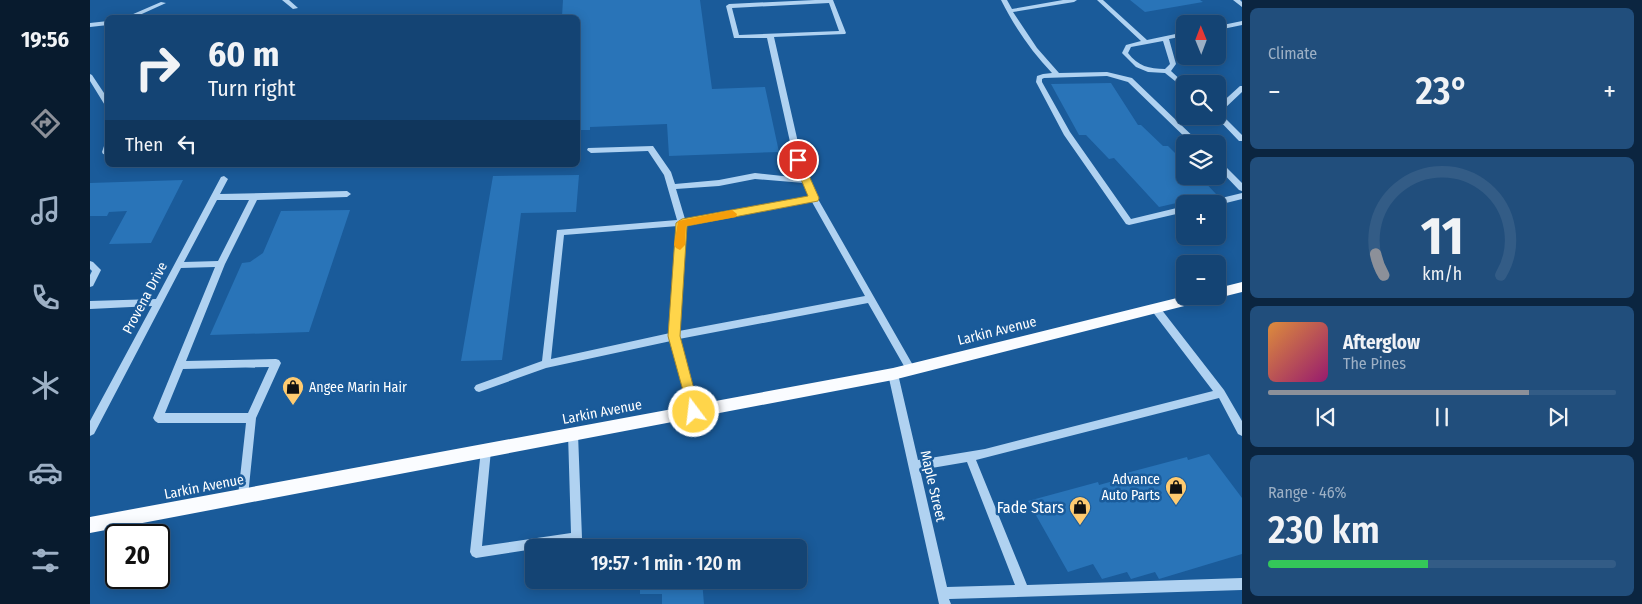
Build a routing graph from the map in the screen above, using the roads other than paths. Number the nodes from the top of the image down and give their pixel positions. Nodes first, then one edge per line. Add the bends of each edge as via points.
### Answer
1 (285, 0) edge
2 (1004, 0) edge
3 (1074, 0) edge
4 (1100, 0) edge
5 (1236, 0) edge
6 (163, 3) dead end
7 (1242, 5) edge
8 (295, 8) dead end
9 (1010, 10) junction
10 (134, 15) edge
11 (105, 23) edge
12 (90, 25) edge
13 (1240, 25) edge
14 (1226, 27) edge
15 (770, 36) junction
16 (1176, 36) edge
17 (1165, 38) junction
18 (1145, 42) junction
19 (1142, 69) junction
20 (1167, 71) junction
21 (1057, 75) junction
22 (90, 76) edge
23 (1176, 78) edge
24 (1130, 80) junction
25 (1242, 88) edge
26 (105, 100) edge
27 (1226, 103) edge
28 (1226, 123) edge
29 (1188, 135) edge
30 (1242, 139) edge
31 (591, 150) dead end
32 (1226, 172) edge
33 (224, 179) dead end
34 (807, 182) junction
35 (672, 187) junction
36 (1242, 188) edge
37 (347, 194) dead end
38 (1242, 196) edge
39 (214, 197) junction
40 (254, 197) junction
41 (814, 198) junction
42 (1226, 200) edge
43 (1176, 211) edge
44 (682, 223) junction
45 (90, 264) edge
46 (221, 264) junction
47 (178, 265) junction
48 (90, 284) edge
49 (1242, 287) edge
50 (1226, 291) edge
51 (870, 299) junction
52 (158, 302) junction
53 (1176, 303) edge
54 (90, 305) edge
55 (1155, 308) junction
56 (674, 336) junction
57 (546, 364) junction
58 (180, 365) junction
59 (911, 370) junction
60 (893, 374) junction
61 (480, 388) dead end
62 (1221, 393) junction
63 (694, 412) junction
64 (251, 418) junction
65 (90, 431) edge
66 (1242, 431) edge
67 (573, 434) junction
68 (486, 450) junction
69 (970, 457) junction
70 (914, 466) junction
71 (243, 496) junction
72 (90, 525) edge
73 (1242, 584) edge
74 (1023, 590) junction
75 (944, 598) edge

1 - 8 street
2 - 9 lane
3 - 9 street
4 - 18 street
5 - 7 street
6 - 10 street
9 - 21 lane via 1017,26
11 - 12 street
13 - 14 street
15 - 15 street via 736,38 729,6 831,2 843,33
15 - 34 street via 798,160
16 - 17 street
17 - 18 street
17 - 20 street via 1173,64
18 - 19 street via 1128,46 1125,53
19 - 20 street
19 - 24 street
20 - 23 street
21 - 24 street via 1107,74
21 - 43 street via 1042,76 1039,82 1072,140 1129,222
22 - 26 street
24 - 29 street
25 - 27 lane
28 - 30 street
31 - 35 street via 650,148 668,174
32 - 36 street
33 - 39 street, Provena Drive
34 - 35 street via 755,176
34 - 41 street
35 - 44 street
37 - 40 street
38 - 42 street
39 - 40 street
39 - 47 street, Provena Drive
40 - 46 street
41 - 44 street
41 - 51 street
44 - 56 street
44 - 57 street via 560,232
45 - 48 street via 97,270
46 - 47 street
46 - 58 street
47 - 52 street, Provena Drive
49 - 50 main road
51 - 56 street
51 - 59 street
52 - 54 street
52 - 65 street, Provena Drive
53 - 55 main road, Larkin Avenue
55 - 59 main road, Larkin Avenue
55 - 62 street
56 - 57 street
56 - 63 street
57 - 61 street
58 - 64 street via 158,418
58 - 64 street via 276,363
59 - 60 main road, Larkin Avenue
60 - 63 main road, Larkin Avenue
60 - 70 street, Maple Street
62 - 66 street
62 - 69 street
63 - 67 main road, Larkin Avenue
64 - 71 street
67 - 68 main road, Larkin Avenue
67 - 68 street via 576,538 476,552
68 - 71 main road, Larkin Avenue
69 - 70 street
69 - 74 street
70 - 75 street, Maple Street
71 - 72 main road, Larkin Avenue
73 - 74 street
74 - 75 street

